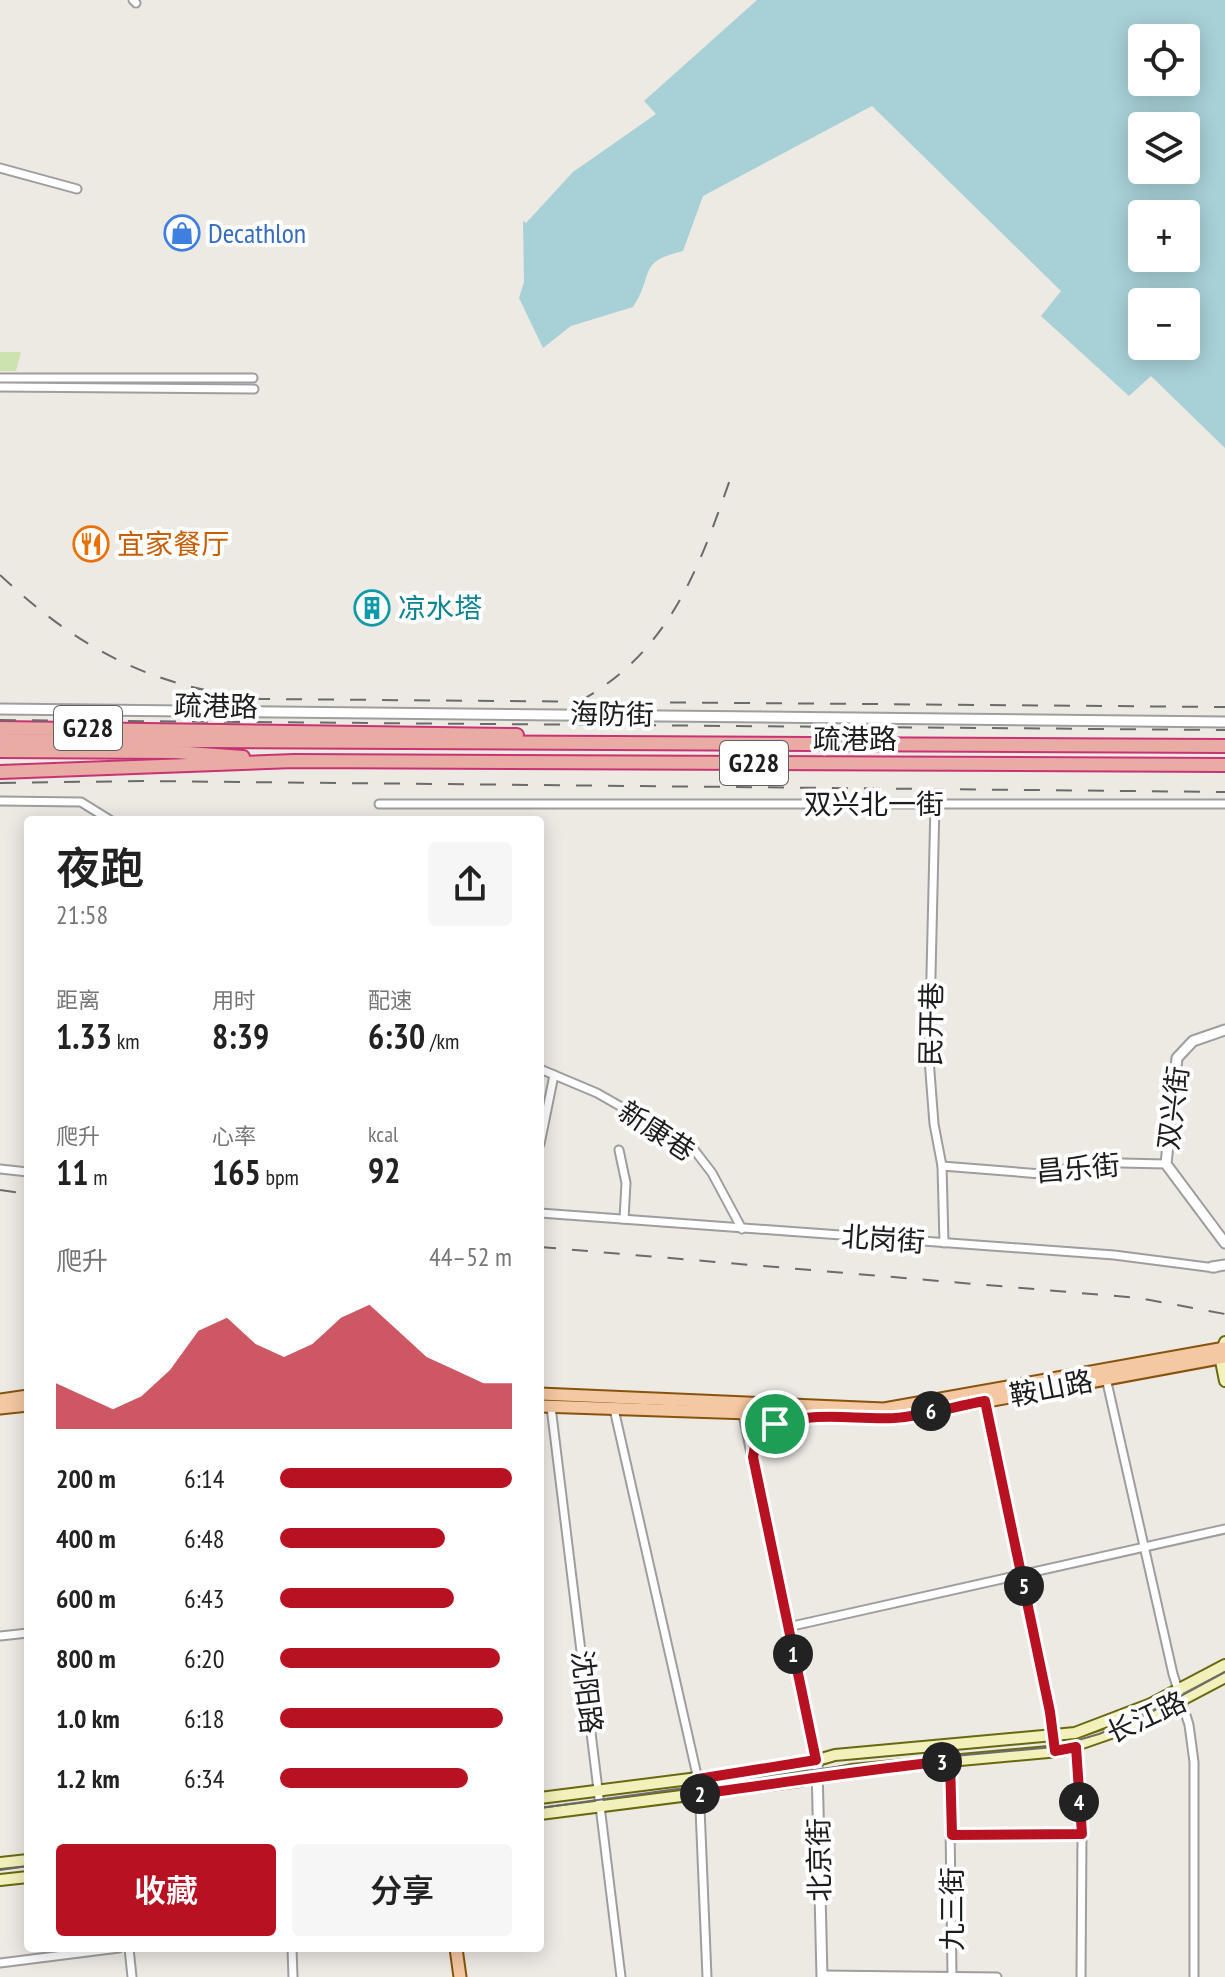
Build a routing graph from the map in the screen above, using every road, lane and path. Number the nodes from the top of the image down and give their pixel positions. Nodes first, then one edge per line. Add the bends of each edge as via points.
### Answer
1 (0, 168) edge
2 (77, 189) dead end
3 (0, 378) edge
4 (253, 378) dead end
5 (0, 387) edge
6 (254, 389) dead end
7 (0, 709) edge
8 (1225, 722) edge
9 (0, 728) edge
10 (175, 735) junction
11 (0, 740) edge
12 (1220, 746) edge
13 (0, 751) edge
14 (0, 760) edge
15 (294, 761) junction
16 (1220, 765) edge
17 (24, 766) junction
18 (0, 772) edge
19 (0, 801) edge
20 (379, 804) dead end
21 (935, 804) junction
22 (1225, 804) edge
23 (104, 816) edge
24 (1225, 1030) edge
25 (544, 1071) edge
26 (554, 1075) junction
27 (544, 1124) edge
28 (619, 1150) dead end
29 (1166, 1164) junction
30 (942, 1166) junction
31 (0, 1169) edge
32 (24, 1172) edge
33 (544, 1213) edge
34 (624, 1219) junction
35 (742, 1229) junction
36 (944, 1243) junction
37 (1225, 1243) edge
38 (1212, 1267) joint
39 (1225, 1267) edge
40 (1224, 1348) edge
41 (1106, 1378) junction
42 (1225, 1381) edge
43 (544, 1394) edge
44 (984, 1396) junction
45 (24, 1397) edge
46 (0, 1400) edge
47 (24, 1405) edge
48 (546, 1407) edge
49 (0, 1408) edge
50 (614, 1409) junction
51 (744, 1415) junction
52 (803, 1416) junction
53 (753, 1457) junction
54 (1225, 1529) edge
55 (1144, 1547) junction
56 (1022, 1575) junction
57 (788, 1627) junction
58 (24, 1633) edge
59 (0, 1636) edge
60 (1225, 1665) edge
61 (1225, 1677) edge
62 (1177, 1690) junction
63 (1181, 1702) junction
64 (1053, 1738) junction
65 (949, 1746) junction
66 (1076, 1747) junction
67 (1055, 1751) junction
68 (816, 1760) junction
69 (950, 1761) junction
70 (817, 1777) junction
71 (698, 1779) junction
72 (599, 1791) junction
73 (699, 1794) junction
74 (544, 1798) edge
75 (600, 1807) junction
76 (544, 1814) edge
77 (1082, 1834) junction
78 (952, 1835) junction
79 (24, 1860) edge
80 (0, 1863) edge
81 (24, 1877) edge
82 (0, 1880) edge
83 (87, 1952) edge
84 (129, 1952) edge
85 (292, 1952) edge
86 (457, 1952) edge
87 (0, 1963) edge
88 (822, 1976) edge
89 (952, 1976) edge
90 (132, 1977) edge
91 (293, 1977) edge
92 (460, 1977) edge
93 (621, 1977) edge
94 (707, 1977) edge
95 (997, 1977) edge
96 (1081, 1977) edge
97 (1194, 1977) edge

1 - 2 street
3 - 4 street
5 - 6 street
7 - 8 street, 海防街
9 - 10 highway, 疏港路 / G228
10 - 11 highway
10 - 12 highway, 疏港路 / G228
13 - 15 highway, G228 via 175,752
14 - 17 highway
15 - 16 highway, 疏港路 / G228
15 - 17 highway via 175,767 110,760
17 - 18 highway
19 - 23 street via 81,802
20 - 21 street, 双兴北一街
21 - 22 street, 双兴北一街
21 - 30 street, 民开巷 via 929,1059
24 - 29 street, 双兴街 via 1193,1041 1177,1058
25 - 26 street, 新康巷
26 - 27 street
26 - 35 street, 新康巷 via 692,1147
28 - 34 street via 626,1183
29 - 30 street, 昌乐街 via 1077,1162 1054,1175
29 - 37 street, 双兴街
30 - 36 street, 民开巷
31 - 32 street
33 - 34 street, 北岗街
34 - 35 street, 北岗街
35 - 36 street, 北岗街
36 - 38 street, 北岗街
38 - 39 street
40 - 41 main road, 鞍山路
40 - 42 main road
40 - 44 main road, 鞍山路
41 - 44 main road, 鞍山路
41 - 55 street
43 - 44 main road, 鞍山路 via 884,1409
44 - 52 main road, 鞍山路 via 896,1418
44 - 56 street
45 - 46 main road
47 - 49 main road
48 - 50 main road, 鞍山路
48 - 72 street, 沈阳路
50 - 51 main road, 鞍山路
50 - 71 street
51 - 52 main road, 鞍山路
51 - 53 street, 北京街
52 - 53 street via 757,1435
53 - 57 street, 北京街
54 - 55 street
55 - 56 street
55 - 62 street
56 - 57 street
56 - 64 street
57 - 68 street, 北京街
58 - 59 street
60 - 62 main road, 长江路
61 - 63 main road, 长江路
62 - 63 street
62 - 64 main road, 长江路 via 1105,1723
63 - 66 main road, 长江路
63 - 97 street via 1194,1762
64 - 65 main road, 长江路
64 - 67 street
65 - 68 main road, 长江路
65 - 69 street, 九三街
66 - 67 main road, 长江路
66 - 77 street
67 - 69 main road, 长江路
68 - 70 street, 北京街
68 - 71 main road, 长江路
69 - 70 main road, 长江路
69 - 78 street, 九三街
70 - 73 main road, 长江路
70 - 88 street, 北京街
71 - 72 main road, 长江路
71 - 73 street
72 - 74 main road, 长江路
72 - 75 street, 沈阳路
73 - 75 main road, 长江路
73 - 94 street
75 - 76 main road, 长江路
75 - 93 street, 沈阳路
77 - 78 street
77 - 96 street
78 - 89 street, 九三街
79 - 80 main road
81 - 82 main road
83 - 87 street
84 - 90 street
85 - 91 street
86 - 92 main road
88 - 89 street
89 - 95 street

